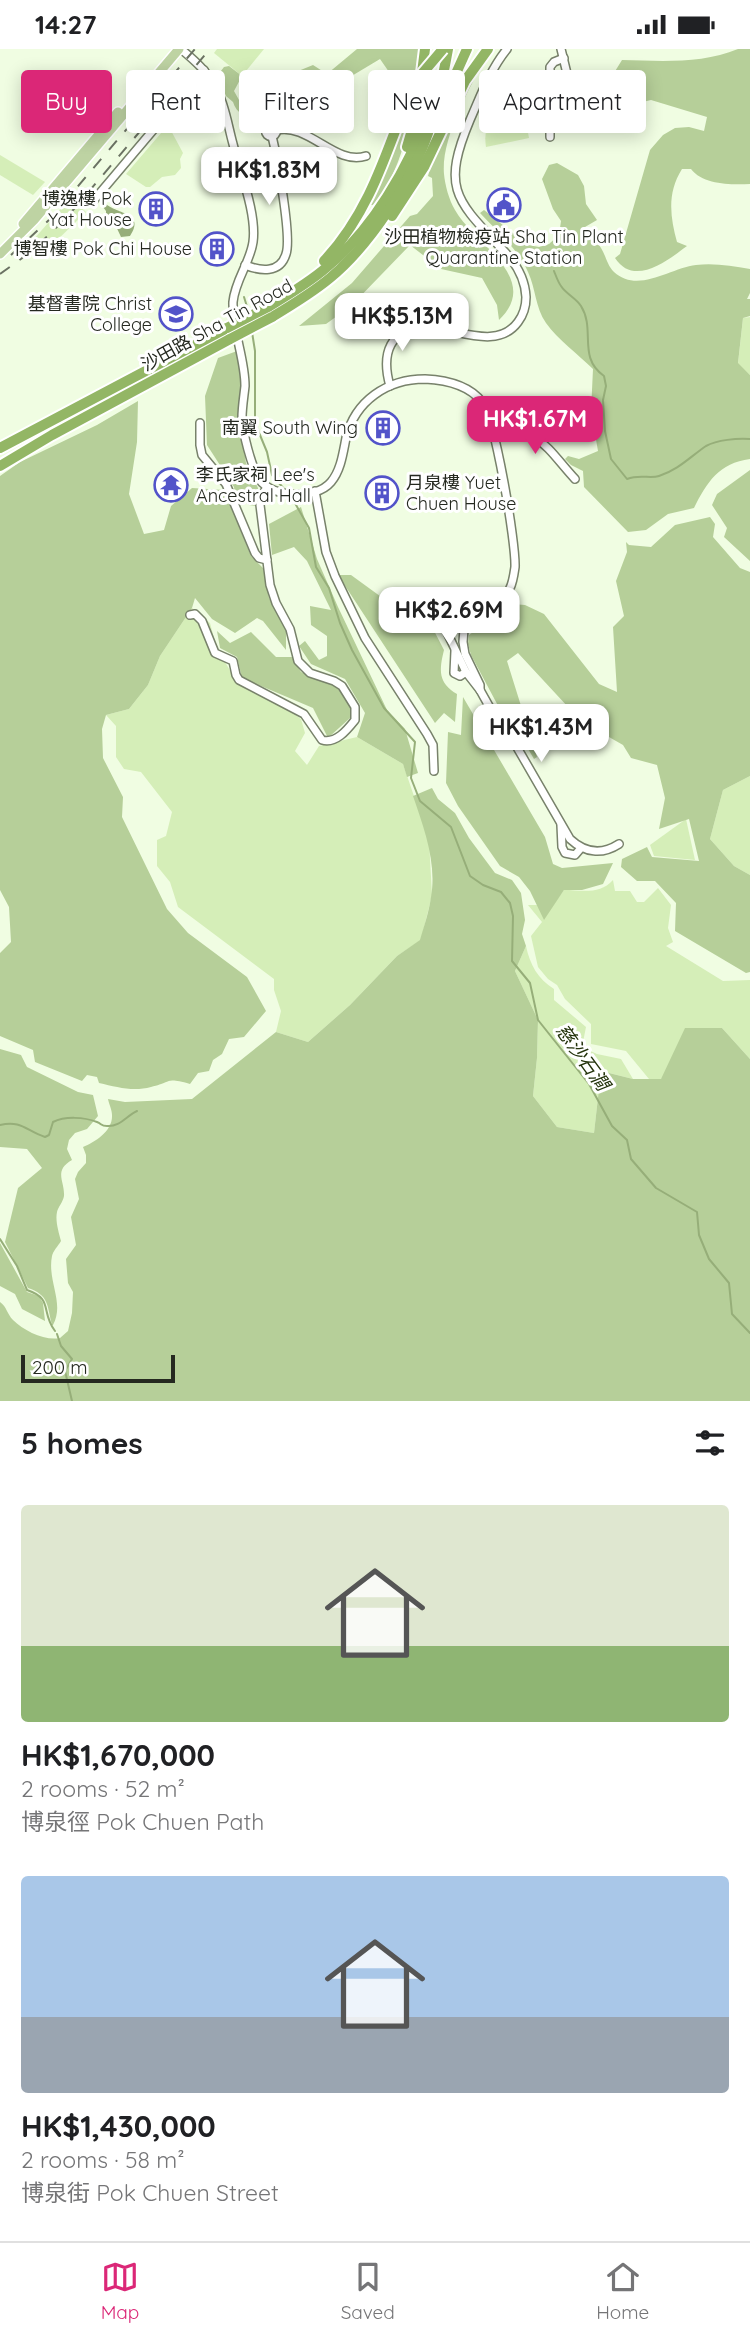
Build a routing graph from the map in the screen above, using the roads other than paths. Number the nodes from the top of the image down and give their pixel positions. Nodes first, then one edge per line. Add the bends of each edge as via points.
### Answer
1 (171, 49) edge
2 (180, 49) edge
3 (425, 49) edge
4 (442, 49) edge
5 (448, 49) edge
6 (467, 49) edge
7 (488, 49) edge
8 (561, 49) edge
9 (505, 51) edge
10 (564, 58) junction
11 (204, 70) edge
12 (443, 70) edge
13 (457, 70) edge
14 (567, 70) edge
15 (225, 113) edge
16 (151, 133) edge
17 (428, 133) edge
18 (550, 137) dead end
19 (366, 156) dead end
20 (398, 176) junction
21 (60, 185) junction
22 (0, 246) edge
23 (0, 254) edge
24 (346, 263) junction
25 (245, 265) junction
26 (294, 290) junction
27 (270, 312) junction
28 (229, 333) junction
29 (390, 386) junction
30 (200, 423) dead end
31 (493, 433) junction
32 (0, 448) edge
33 (0, 466) edge
34 (575, 479) dead end
35 (267, 487) junction
36 (314, 491) junction
37 (267, 560) junction
38 (488, 610) junction
39 (462, 614) junction
40 (190, 615) dead end
41 (465, 628) junction
42 (446, 630) junction
43 (468, 660) junction
44 (466, 672) junction
45 (480, 689) junction
46 (434, 772) dead end
47 (561, 824) junction
48 (619, 843) dead end
49 (581, 848) junction

1 - 21 main road
2 - 11 street
2 - 21 main road
3 - 20 highway via 418,113
4 - 20 highway, 沙田路 Sha Tin Road via 425,120
4 - 26 highway, bridge via 404,107 357,219 334,251
5 - 12 highway, 沙田路 Sha Tin Road
6 - 13 highway
7 - 24 highway via 461,89 403,201 380,232
8 - 10 street
9 - 29 street via 461,142 455,176 467,211 522,277 525,308 519,321 499,335 429,328 405,333 387,353
10 - 14 street
10 - 18 street via 550,67
15 - 25 street via 251,216 253,243
16 - 21 street via 94,200 82,202
17 - 24 highway, 沙田路 Sha Tin Road via 390,207
19 - 25 street via 352,158 295,131 274,133 287,250 283,261 270,269
20 - 26 highway, 沙田路 Sha Tin Road via 360,234 327,268
21 - 22 main road
21 - 23 main road via 34,221
24 - 27 highway, 沙田路 Sha Tin Road via 316,289
25 - 35 street via 233,303 244,379 242,419 255,470
26 - 27 highway, 沙田路 Sha Tin Road
27 - 28 highway, 沙田路 Sha Tin Road, bridge
28 - 32 highway, 沙田路 Sha Tin Road
28 - 33 highway, 沙田路 Sha Tin Road
29 - 31 street via 424,379 466,389 485,406
29 - 36 street via 358,411 334,478
30 - 37 street via 204,458 226,484 254,554
31 - 34 street via 512,430 533,435
31 - 38 street via 515,568 508,593
35 - 36 street via 280,492
35 - 37 street via 260,505
36 - 46 street via 332,569 365,638 428,734
37 - 40 street via 273,596 290,629 300,664 310,673 339,683 354,704 355,720 335,739 320,739 302,713 239,680 233,661 215,653 201,618
38 - 39 street
38 - 41 street
39 - 41 street
39 - 42 street via 446,614
41 - 42 street via 455,634
41 - 43 street
42 - 44 street
43 - 44 street
43 - 45 street
44 - 45 street
45 - 47 street
47 - 49 street
47 - 49 street via 565,853 575,855
48 - 49 street via 608,851

